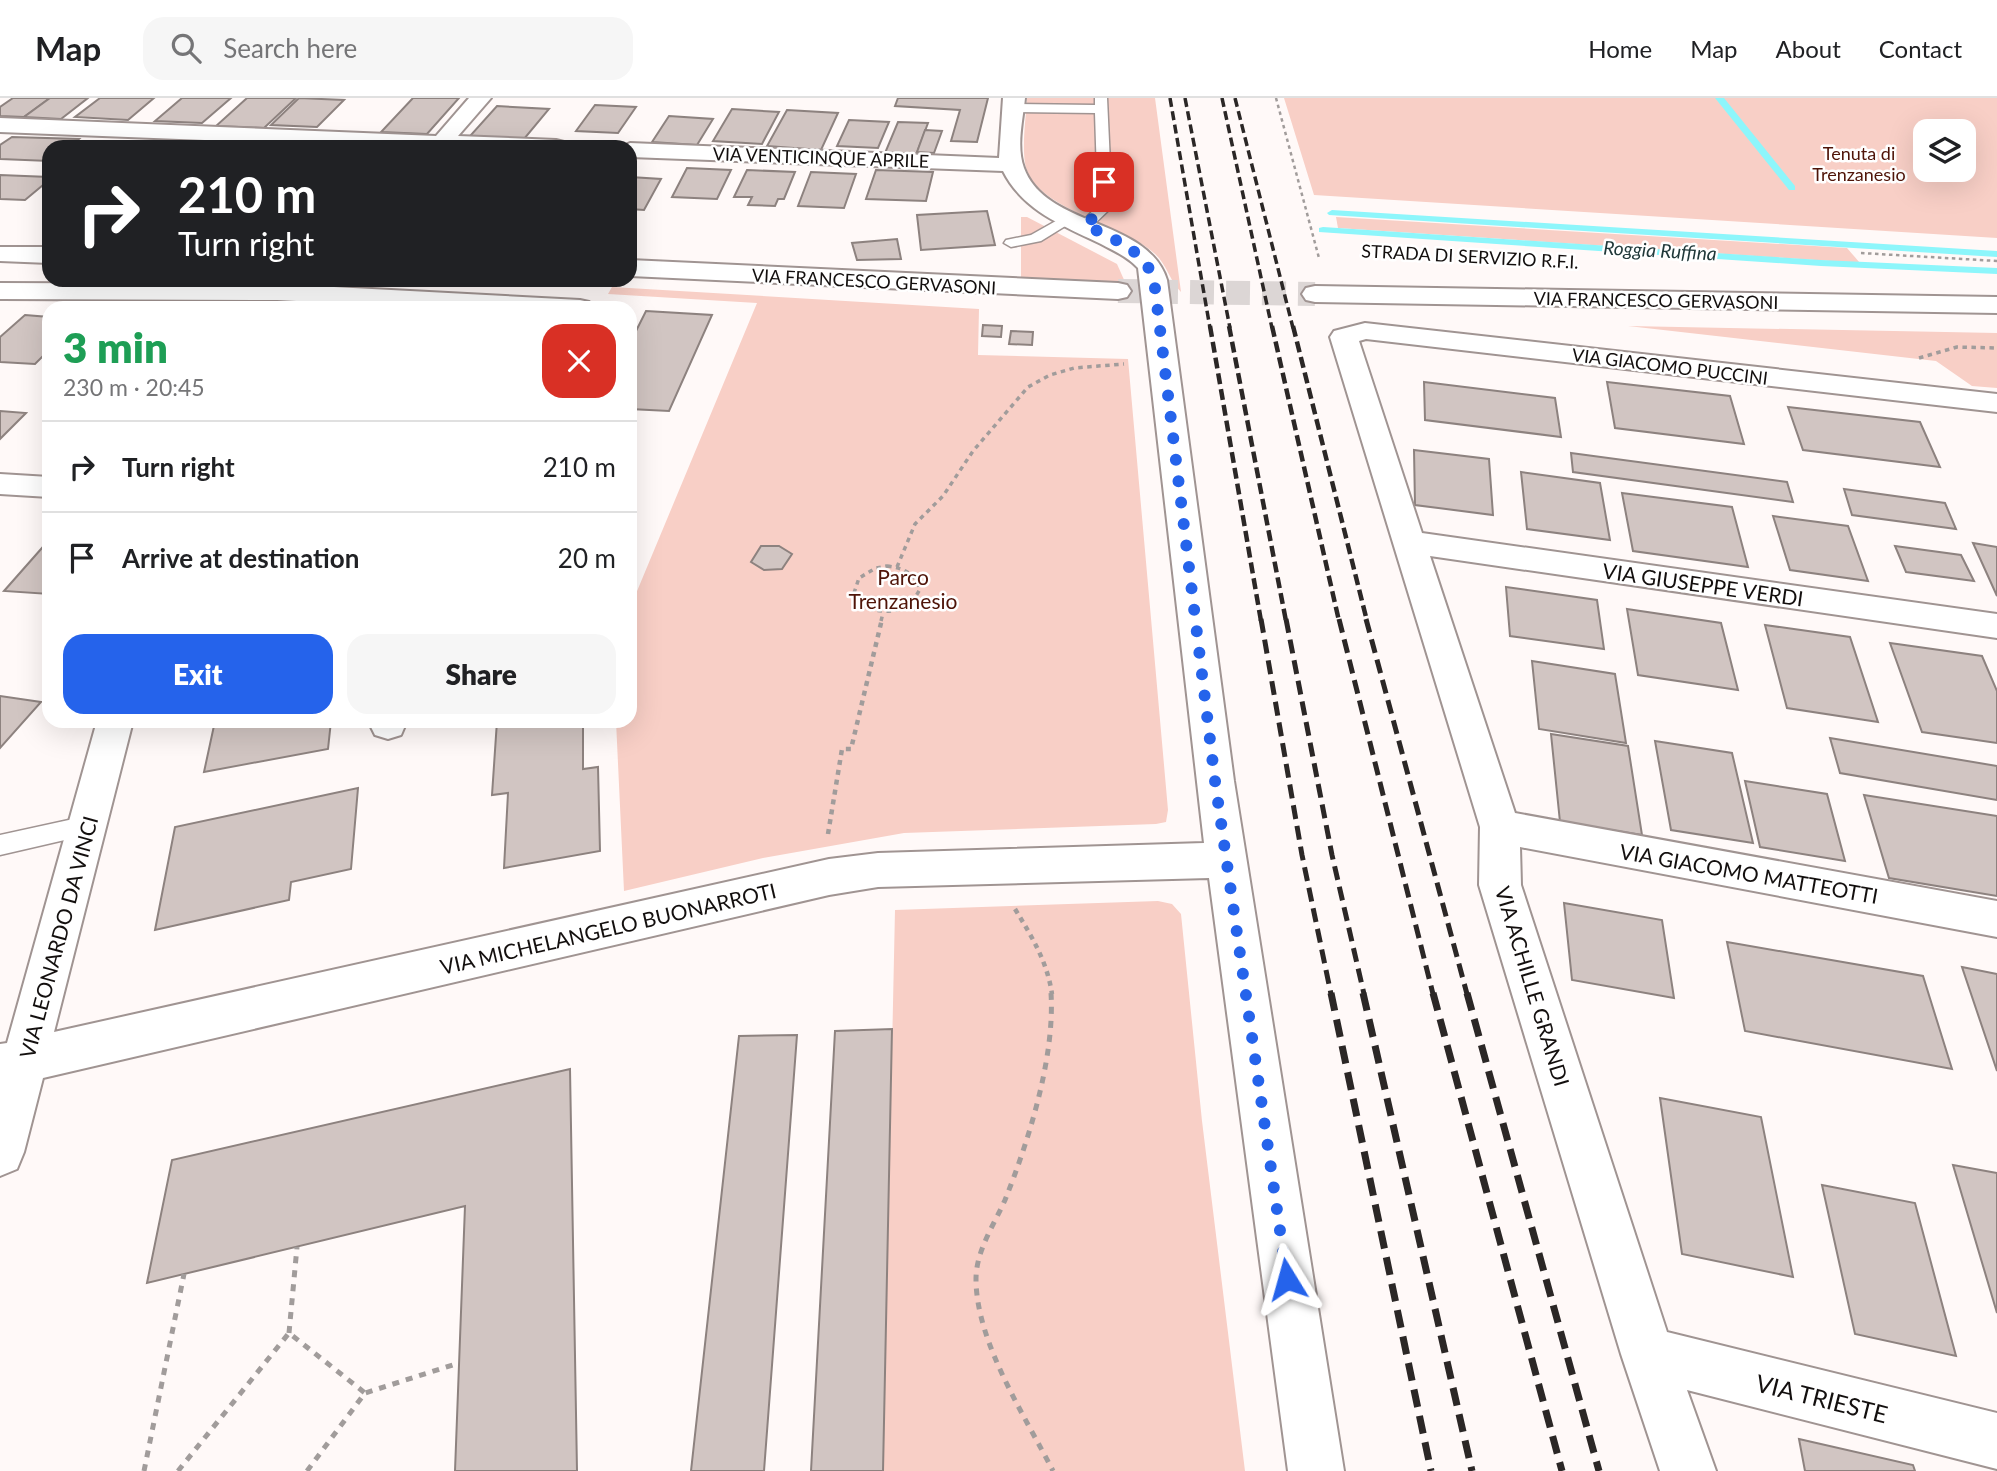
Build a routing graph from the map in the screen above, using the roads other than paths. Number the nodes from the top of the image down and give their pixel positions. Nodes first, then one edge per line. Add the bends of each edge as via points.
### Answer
1 (480, 98) edge
2 (1014, 103) edge
3 (1101, 104) edge
4 (0, 125) edge
5 (368, 140) edge
6 (444, 140) edge
7 (637, 150) edge
8 (1012, 165) junction
9 (1087, 216) junction
10 (1011, 243) dead end
11 (0, 254) edge
12 (42, 255) edge
13 (637, 268) edge
14 (0, 291) edge
15 (1118, 291) tunnel mouth
16 (1315, 294) tunnel mouth
17 (447, 301) edge
18 (1997, 305) edge
19 (1344, 337) joint
20 (1992, 398) edge
21 (0, 484) edge
22 (42, 487) edge
23 (1409, 542) junction
24 (1997, 626) edge
25 (113, 728) edge
26 (87, 827) junction
27 (1500, 827) junction
28 (0, 845) edge
29 (1226, 860) junction
30 (1997, 919) edge
31 (13, 1064) edge
32 (0, 1152) edge
33 (1648, 1354) junction
34 (1997, 1441) edge
35 (1316, 1471) edge
36 (1688, 1471) edge

1 - 6 street
2 - 3 lane
2 - 8 street
3 - 9 lane
4 - 5 street
7 - 8 street, VIA VENTICINQUE APRILE
8 - 9 street via 1031,195
9 - 10 lane via 1036,238
9 - 29 street via 1150,266 1154,280
11 - 12 street
13 - 15 street, VIA FRANCESCO GERVASONI
14 - 17 street via 277,292
16 - 18 street, VIA FRANCESCO GERVASONI
19 - 20 street, VIA GIACOMO PUCCINI via 1365,331
19 - 23 street, VIA ACHILLE GRANDI
21 - 22 street
23 - 24 street, VIA GIUSEPPE VERDI
23 - 27 street, VIA ACHILLE GRANDI
25 - 26 street, VIA LEONARDO DA VINCI
26 - 28 lane
26 - 31 street, VIA LEONARDO DA VINCI
27 - 30 street, VIA GIACOMO MATTEOTTI
27 - 33 street, VIA ACHILLE GRANDI via 1500,885
29 - 31 street, VIA MICHELANGELO BUONARROTI via 878,870 829,877
29 - 35 street
31 - 32 street, VIA LEONARDO DA VINCI
33 - 34 street, VIA TRIESTE
33 - 36 street, VIA ACHILLE GRANDI

